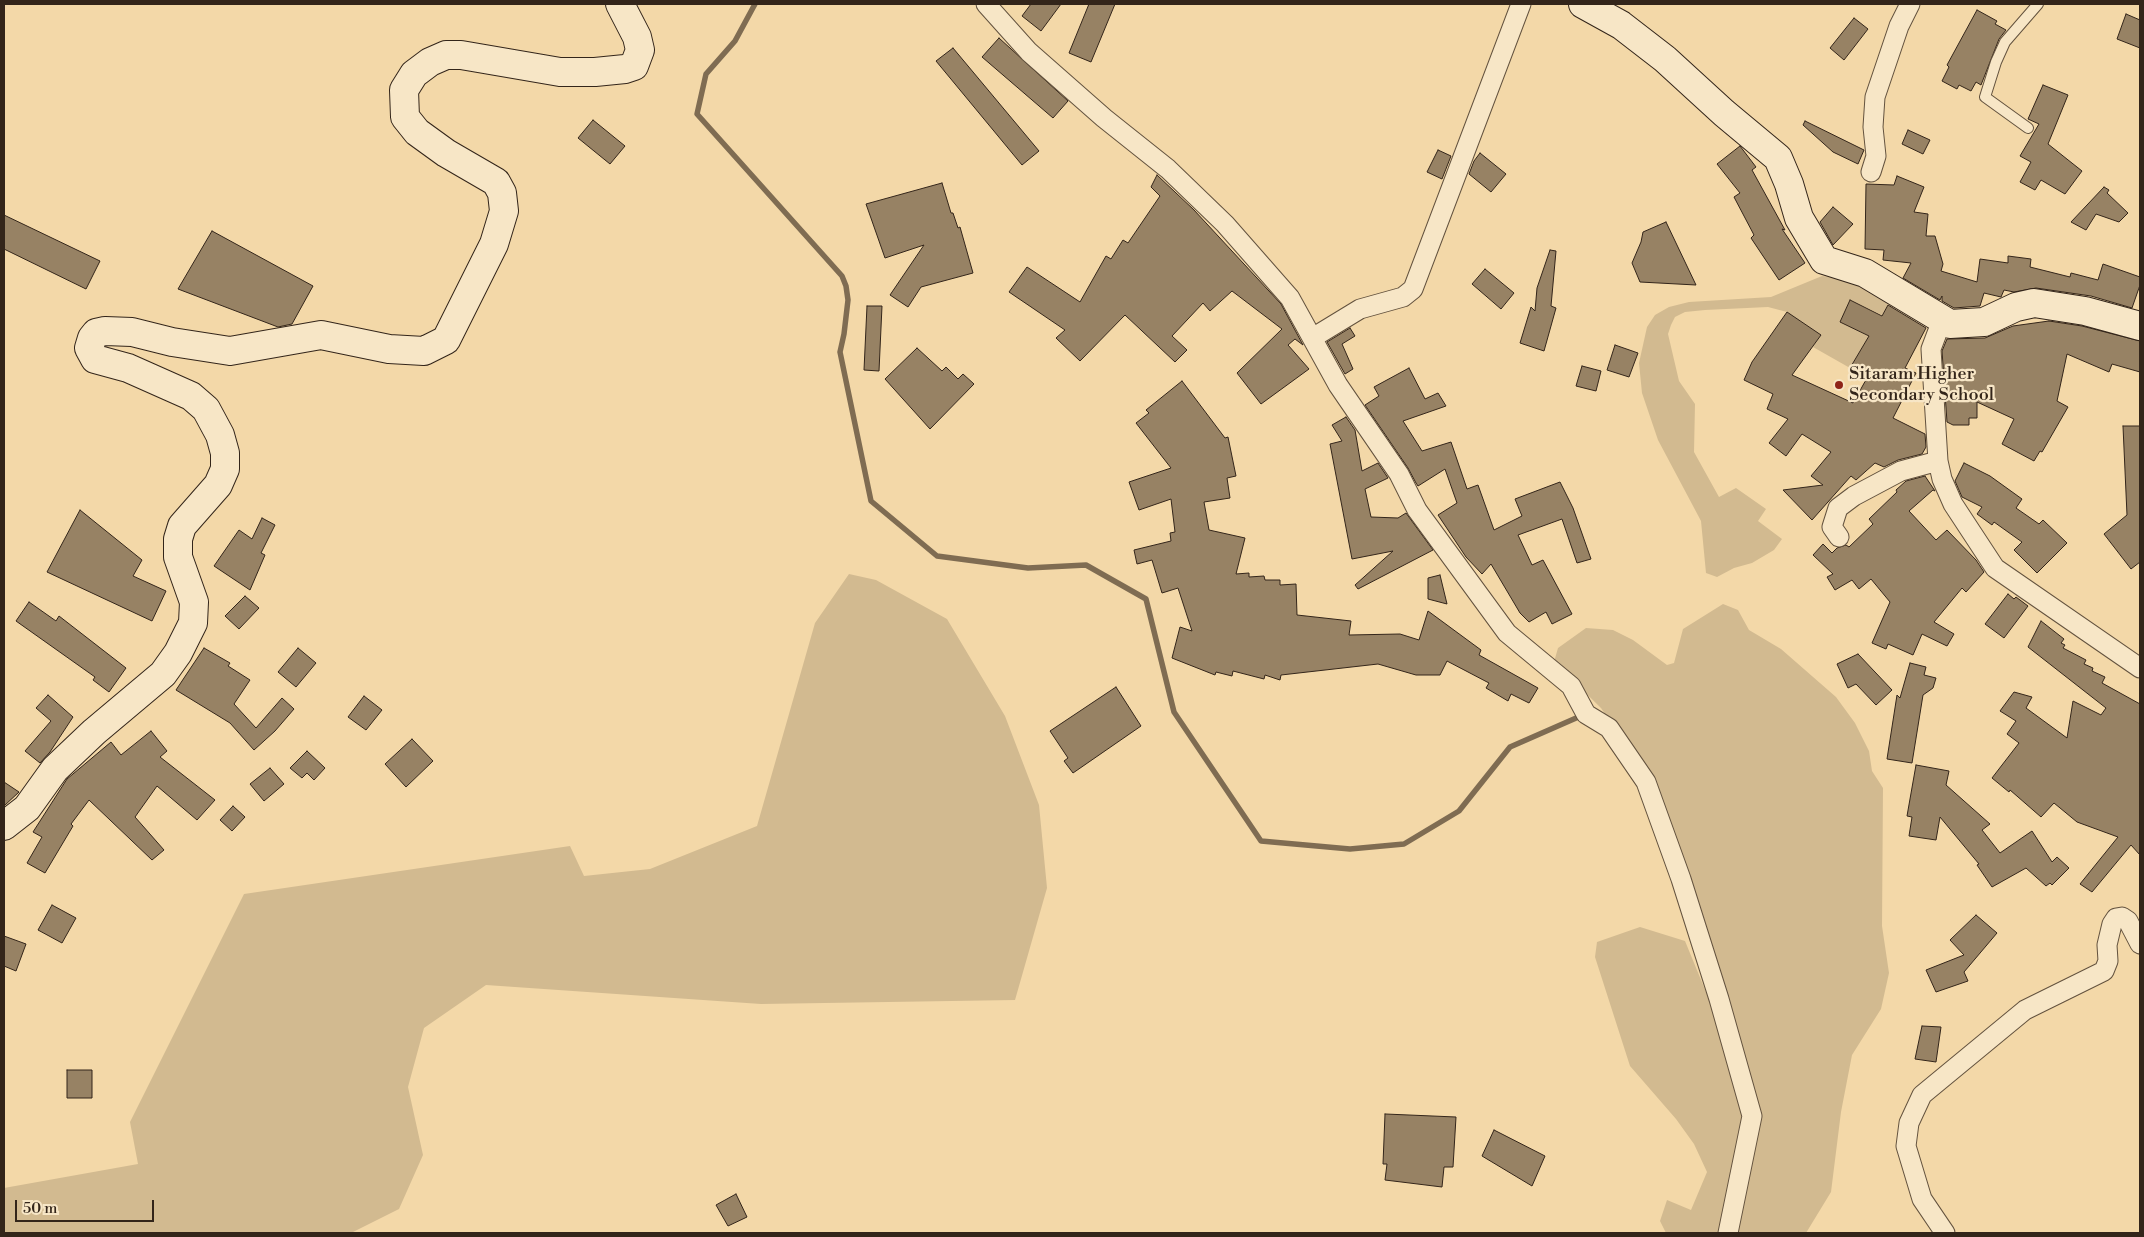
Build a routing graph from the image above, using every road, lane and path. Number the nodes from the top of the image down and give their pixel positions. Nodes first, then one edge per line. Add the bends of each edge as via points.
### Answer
1 (620, 4) edge
2 (986, 4) edge
3 (1521, 4) edge
4 (1583, 4) edge
5 (1910, 4) edge
6 (2038, 4) edge
7 (2028, 128) dead end
8 (1871, 172) dead end
9 (1942, 320) junction
10 (2140, 326) edge
11 (1314, 337) junction
12 (1938, 461) junction
13 (1840, 537) dead end
14 (2140, 668) edge
15 (4, 826) edge
16 (2140, 944) edge
17 (1728, 1233) edge
18 (1944, 1233) edge

1 - 15 street via 640,50 634,66 595,72 560,72 446,55 414,74 404,90 405,117 417,132 496,182 502,194 504,211 494,244 446,340 424,351 389,349 321,335 230,352 132,332 105,331 96,333 92,338 89,348 95,359 128,368 191,396 206,409 220,435 225,453 224,469 218,485 182,526 178,539 178,557 194,602 193,623 178,653 163,674 54,769 27,808
2 - 11 street via 1029,52 1168,169 1225,224 1290,298
3 - 11 street via 1413,290 1403,297 1360,309
4 - 9 street via 1621,25 1778,158 1799,218 1824,260 1865,273
5 - 8 street via 1899,26 1875,98 1876,156
6 - 7 lane via 2005,42 1985,97
9 - 10 street via 1950,324 1984,322 2016,307 2034,303 2085,311
9 - 12 street via 1931,349
11 - 17 street via 1338,385 1399,474 1417,510 1507,633 1571,686 1586,714 1609,728 1646,782 1716,989 1752,1116
12 - 13 street via 1901,471 1838,508 1832,527
12 - 14 street via 1953,504 1995,568
16 - 18 street via 2128,921 2116,918 2107,945 2108,961 2104,971 2025,1010 1922,1095 1909,1123 1906,1146 1922,1199

